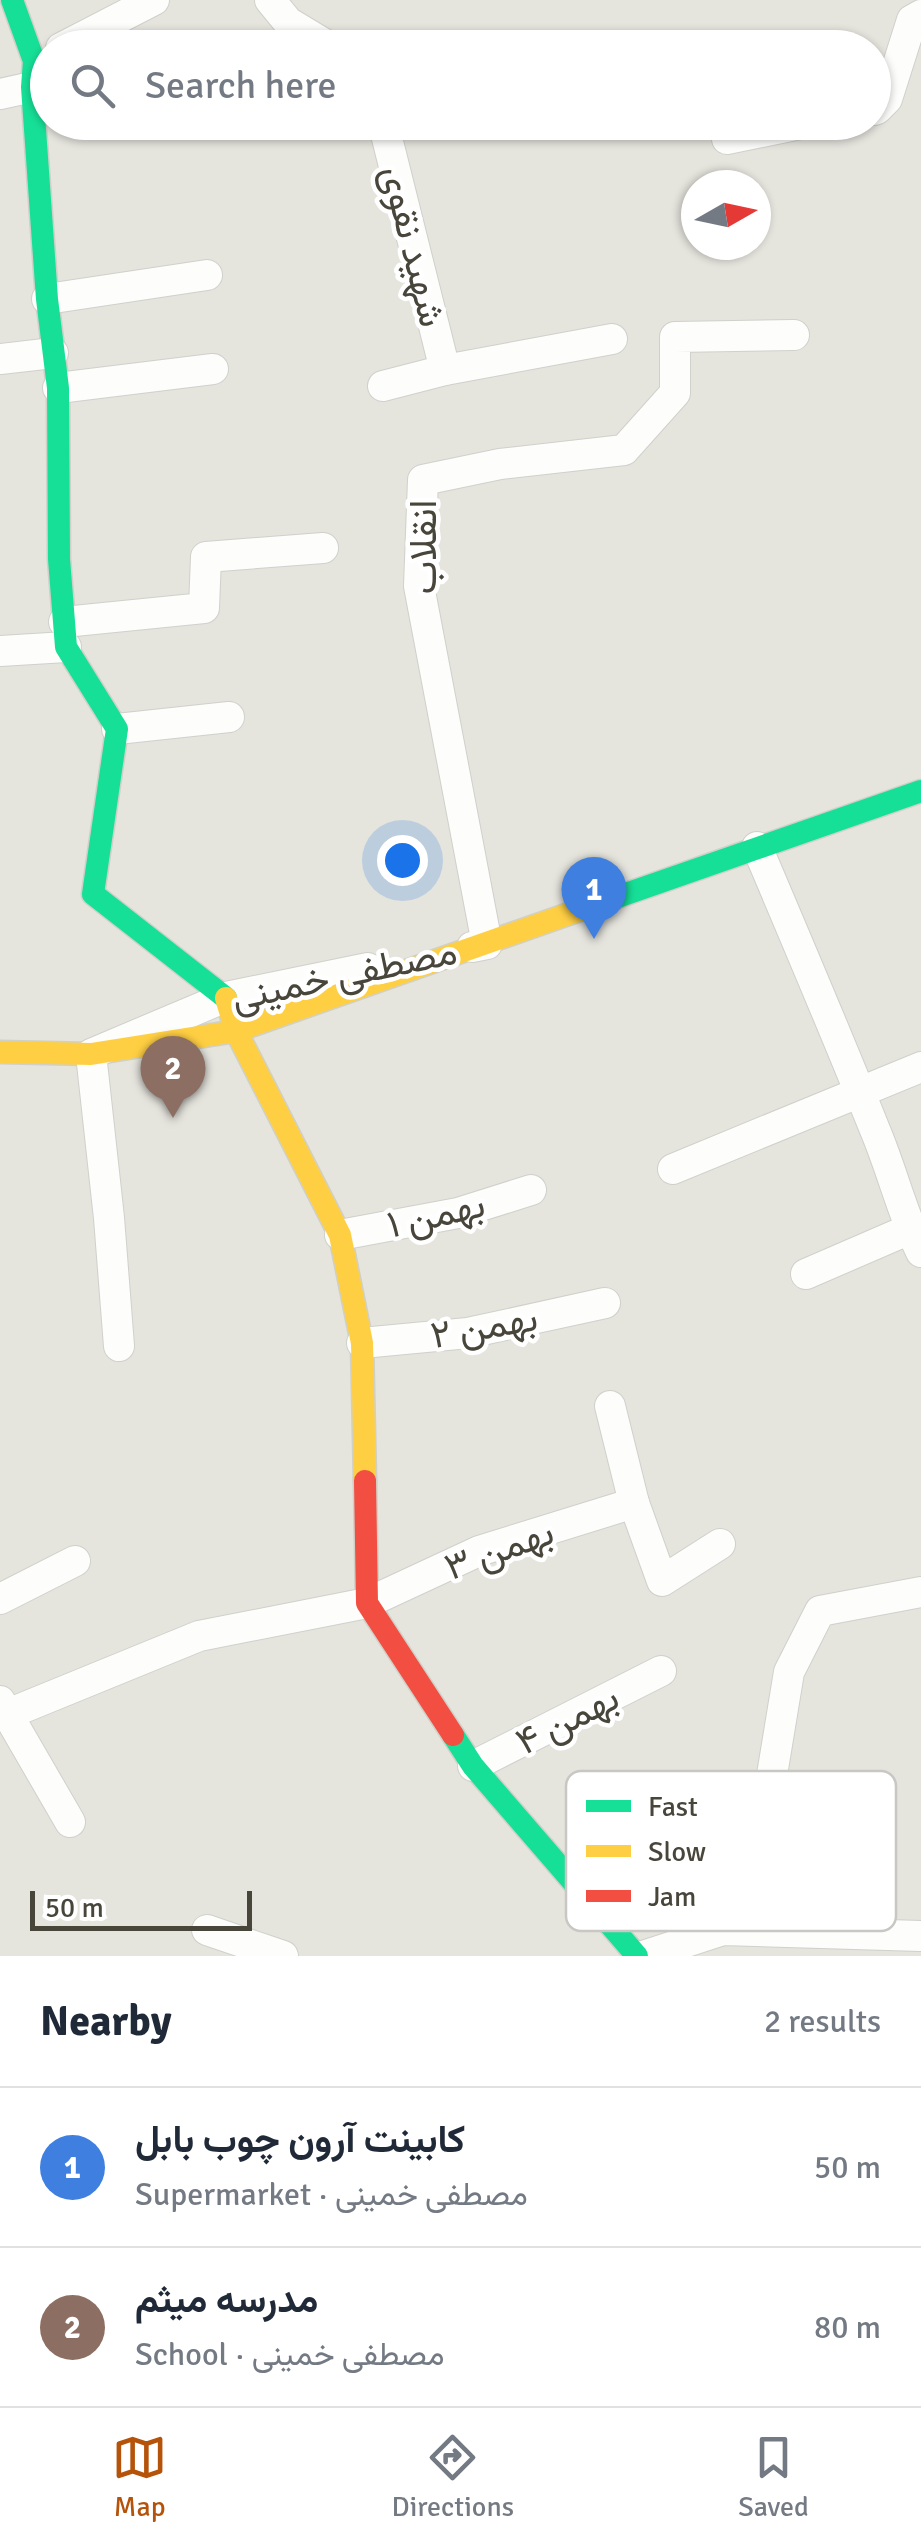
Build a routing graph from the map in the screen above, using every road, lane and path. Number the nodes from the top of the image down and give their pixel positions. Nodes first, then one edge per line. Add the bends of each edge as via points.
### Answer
1 (12, 0) edge
2 (154, 0) edge
3 (270, 0) edge
4 (921, 15) edge
5 (101, 30) edge
6 (301, 30) edge
7 (30, 35) edge
8 (905, 45) junction
9 (891, 48) edge
10 (30, 72) edge
11 (891, 88) edge
12 (0, 94) edge
13 (45, 140) edge
14 (388, 140) edge
15 (207, 275) dead end
16 (47, 299) junction
17 (794, 335) dead end
18 (612, 339) dead end
19 (53, 354) junction
20 (0, 359) edge
21 (213, 369) dead end
22 (444, 370) junction
23 (383, 386) dead end
24 (58, 388) junction
25 (323, 548) dead end
26 (65, 635) junction
27 (0, 651) edge
28 (229, 717) dead end
29 (117, 728) junction
30 (921, 791) edge
31 (757, 847) junction
32 (487, 944) junction
33 (226, 996) junction
34 (236, 1032) junction
35 (0, 1052) edge
36 (91, 1054) junction
37 (921, 1067) edge
38 (860, 1090) junction
39 (673, 1169) dead end
40 (531, 1190) dead end
41 (914, 1220) edge
42 (340, 1235) junction
43 (806, 1274) dead end
44 (605, 1303) dead end
45 (362, 1343) junction
46 (119, 1346) dead end
47 (610, 1406) dead end
48 (634, 1503) junction
49 (720, 1544) dead end
50 (75, 1561) dead end
51 (921, 1592) edge
52 (0, 1599) edge
53 (366, 1603) junction
54 (660, 1671) dead end
55 (4, 1708) edge
56 (473, 1766) junction
57 (773, 1771) edge
58 (70, 1822) dead end
59 (566, 1872) edge
60 (207, 1930) dead end
61 (618, 1931) edge
62 (721, 1931) edge
63 (732, 1931) edge
64 (921, 1936) edge
65 (859, 1946) edge
66 (284, 1956) edge
67 (640, 1956) edge

1 - 7 street
2 - 5 street
3 - 6 street
4 - 8 street via 912,20
8 - 9 street
8 - 11 street
10 - 12 street
13 - 16 street
14 - 22 street, شهید نقوی
15 - 16 street
16 - 19 street
17 - 32 street, انقلاب via 675,337 675,393 624,450 423,480 418,586
18 - 22 street
19 - 20 street
19 - 24 street
21 - 24 street
22 - 23 street
24 - 26 street
25 - 26 street via 206,557 204,608
26 - 27 street
26 - 29 street
28 - 29 street
29 - 33 street via 92,894
30 - 31 street, مصطفی خمینی
31 - 32 street, مصطفی خمینی
31 - 38 street
32 - 33 street, مصطفی خمینی
32 - 34 street, مصطفی خمینی
33 - 34 street
33 - 36 street, مصطفی خمینی
34 - 36 street, مصطفی خمینی
34 - 42 street
35 - 36 street, مصطفی خمینی
36 - 46 street
37 - 38 street
38 - 39 street
38 - 41 street
40 - 42 street, بهمن ۱
41 - 43 street
42 - 45 street
44 - 45 street, بهمن ۲ via 468,1333
45 - 53 street
47 - 48 street
48 - 49 street via 662,1581
48 - 53 street, بهمن ۳ via 479,1551
50 - 52 street
51 - 57 street via 820,1611 789,1672
53 - 55 street, بهمن ۳ via 199,1636
53 - 56 street
54 - 56 street, بهمن ۴
55 - 58 street
56 - 59 street
60 - 66 street
61 - 67 street
62 - 67 street
63 - 65 street
64 - 65 street

